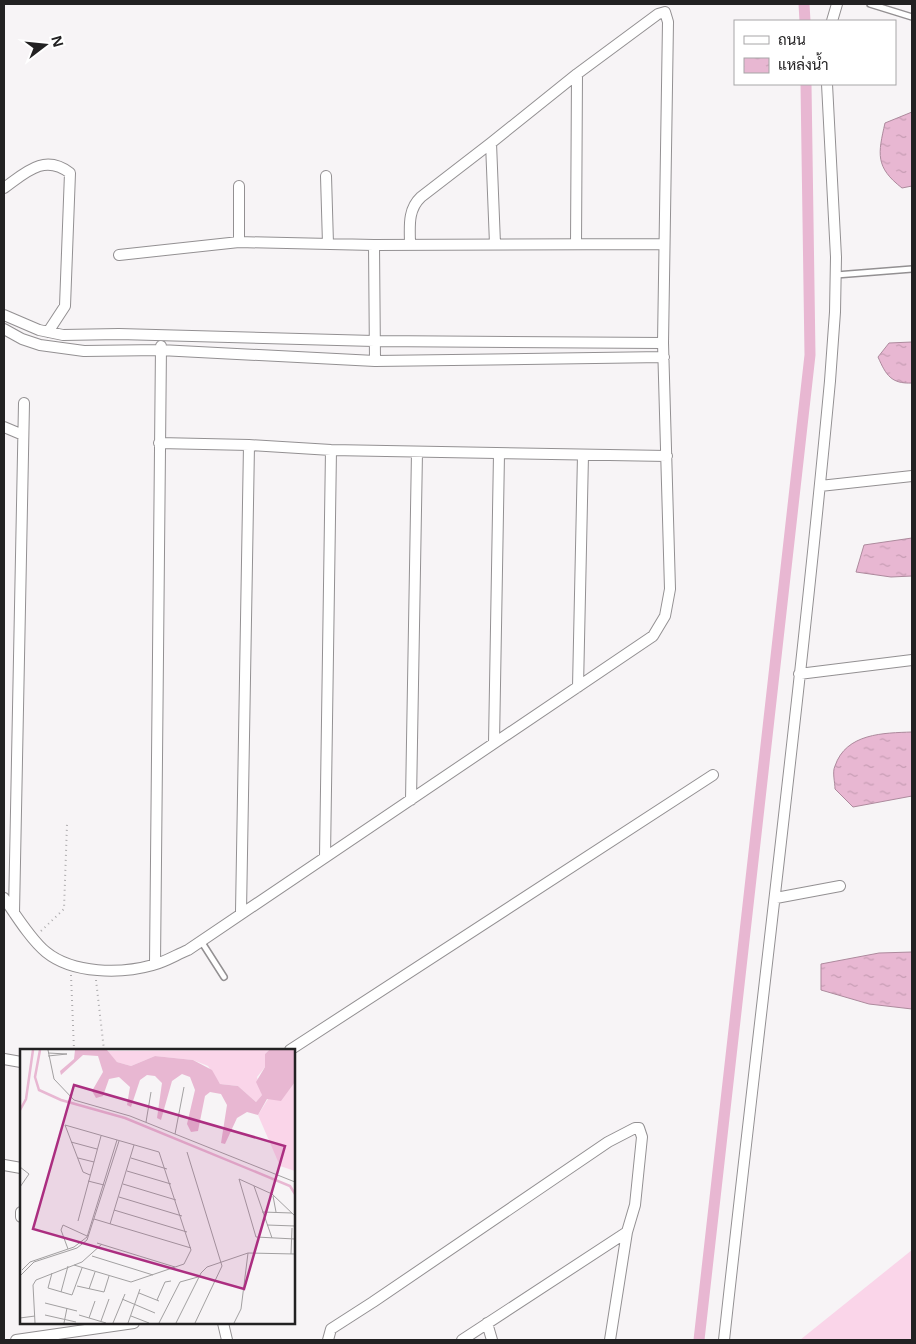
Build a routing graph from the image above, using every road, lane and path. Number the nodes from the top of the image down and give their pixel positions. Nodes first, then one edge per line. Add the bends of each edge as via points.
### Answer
1 (837, 4) edge
2 (870, 4) edge
3 (664, 8) edge
4 (912, 17) edge
5 (832, 20) edge
6 (577, 74) junction
7 (827, 85) edge
8 (492, 143) junction
9 (326, 176) dead end
10 (239, 186) dead end
11 (4, 188) edge
12 (239, 242) junction
13 (328, 244) junction
14 (495, 244) junction
15 (576, 244) junction
16 (664, 244) junction
17 (374, 245) junction
18 (410, 245) junction
19 (119, 255) dead end
20 (912, 269) edge
21 (836, 275) junction
22 (4, 315) edge
23 (4, 329) edge
24 (48, 332) junction
25 (161, 336) junction
26 (374, 341) junction
27 (663, 343) junction
28 (160, 350) junction
29 (664, 357) junction
30 (374, 361) junction
31 (24, 403) dead end
32 (4, 427) edge
33 (24, 435) junction
34 (159, 442) junction
35 (249, 445) junction
36 (331, 450) junction
37 (417, 452) junction
38 (499, 454) junction
39 (583, 455) junction
40 (667, 456) junction
41 (912, 476) edge
42 (820, 486) junction
43 (912, 660) edge
44 (799, 674) junction
45 (578, 687) junction
46 (494, 743) junction
47 (713, 774) dead end
48 (411, 800) junction
49 (67, 824) dead end
50 (325, 857) junction
51 (840, 886) dead end
52 (4, 898) edge
53 (776, 898) junction
54 (14, 912) junction
55 (241, 912) junction
56 (34, 937) junction
57 (200, 941) junction
58 (155, 964) junction
59 (70, 965) junction
60 (95, 970) junction
61 (224, 978) dead end
62 (74, 1049) edge
63 (104, 1049) edge
64 (292, 1049) edge
65 (4, 1059) edge
66 (20, 1062) edge
67 (4, 1165) edge
68 (20, 1168) edge
69 (628, 1232) junction
70 (487, 1323) junction
71 (127, 1324) edge
72 (223, 1324) edge
73 (16, 1340) edge
74 (227, 1340) edge
75 (328, 1340) edge
76 (462, 1340) edge
77 (492, 1340) edge
78 (610, 1340) edge
79 (724, 1340) edge

1 - 5 street
2 - 4 lane
3 - 6 street
3 - 16 street via 668,22
6 - 8 street
6 - 15 street
7 - 21 street
8 - 14 street
8 - 18 street via 414,203
9 - 13 street
10 - 12 street
11 - 24 street via 36,166 46,164 70,173 65,306
12 - 13 street
12 - 19 street
13 - 17 street
14 - 15 street
14 - 18 street
15 - 16 street
16 - 27 street
17 - 18 street
17 - 26 street
20 - 21 lane
21 - 42 street
22 - 24 street
23 - 28 street via 22,339 84,351
24 - 25 street
25 - 26 street
25 - 28 street
26 - 27 street
26 - 30 street
27 - 29 street
28 - 30 street
28 - 34 street
29 - 30 street
29 - 40 street
31 - 33 street
32 - 33 street
33 - 54 street
34 - 35 street
34 - 58 street
35 - 36 street
35 - 55 street
36 - 37 street
36 - 50 street
37 - 38 street
37 - 48 street
38 - 39 street
38 - 46 street
39 - 40 street
39 - 45 street
40 - 45 street via 670,589 665,616 653,636
41 - 42 street
42 - 44 street
43 - 44 street
44 - 53 street
45 - 46 street
46 - 48 street
47 - 64 street
48 - 50 street
49 - 56 path via 64,909
50 - 55 street
51 - 53 street
52 - 54 street
53 - 79 street
54 - 56 street
55 - 57 street
56 - 59 street via 46,952
57 - 58 street via 188,950
57 - 61 lane
58 - 60 street via 142,968
59 - 60 street
59 - 62 path
60 - 63 path
65 - 66 street
67 - 68 street
69 - 70 street
69 - 75 street via 635,1205 641,1148 641,1131 635,1128 608,1142 337,1324 331,1329
69 - 78 street
70 - 76 street
70 - 77 street
71 - 73 street
72 - 74 street

